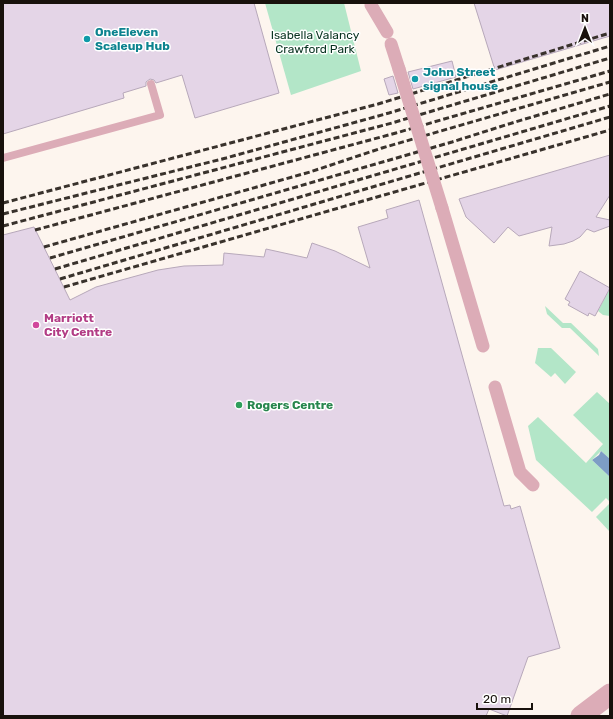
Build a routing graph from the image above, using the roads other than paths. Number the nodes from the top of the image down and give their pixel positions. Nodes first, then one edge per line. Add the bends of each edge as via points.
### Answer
1 (371, 5) dead end
2 (151, 84) dead end
3 (3, 158) edge
4 (483, 346) dead end
5 (495, 387) dead end
6 (533, 484) dead end
7 (610, 694) edge
8 (581, 716) edge

1 - 4 street, bridge via 389,38
2 - 3 lane via 160,115
5 - 6 street via 520,472
7 - 8 street

